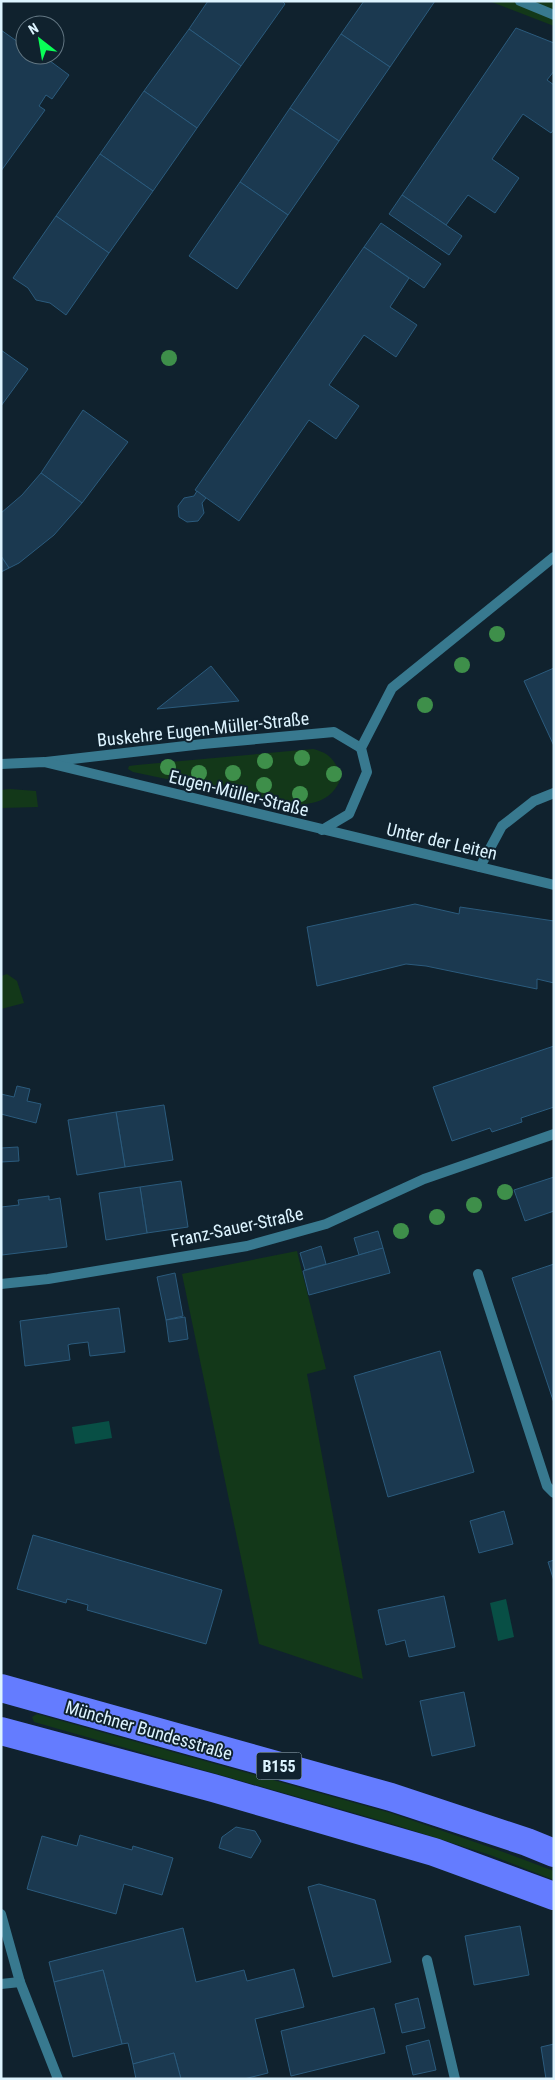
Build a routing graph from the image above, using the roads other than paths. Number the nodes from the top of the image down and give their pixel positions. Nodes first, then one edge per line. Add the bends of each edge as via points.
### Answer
1 (520, 1) edge
2 (554, 15) edge
3 (554, 557) edge
4 (361, 748) junction
5 (44, 762) junction
6 (1, 764) edge
7 (554, 793) edge
8 (322, 830) junction
9 (480, 867) junction
10 (554, 885) edge
11 (554, 1134) edge
12 (478, 1274) dead end
13 (1, 1284) edge
14 (554, 1493) edge
15 (1, 1688) edge
16 (1, 1730) edge
17 (554, 1853) edge
18 (554, 1896) edge
19 (1, 1914) edge
20 (427, 1960) dead end
21 (20, 1982) junction
22 (1, 1984) edge
23 (58, 2079) edge
24 (455, 2079) edge

1 - 2 street
3 - 4 street via 392,688
4 - 5 street, Buskehre Eugen-Müller-Straße via 334,732
4 - 8 street, Eugen-Müller-Straße via 367,772 349,814
5 - 6 street
5 - 8 street, Eugen-Müller-Straße
7 - 9 street via 534,801 502,826
8 - 9 street, Unter der Leiten
9 - 10 street, Unter der Leiten
11 - 13 street, Franz-Sauer-Straße via 424,1179 326,1224 256,1243 48,1279
12 - 14 street via 547,1486
15 - 17 main road, Münchner Bundesstraße / B155 via 391,1797
16 - 18 main road, B155 via 434,1852
19 - 21 street
20 - 24 street
21 - 22 street
21 - 23 street

